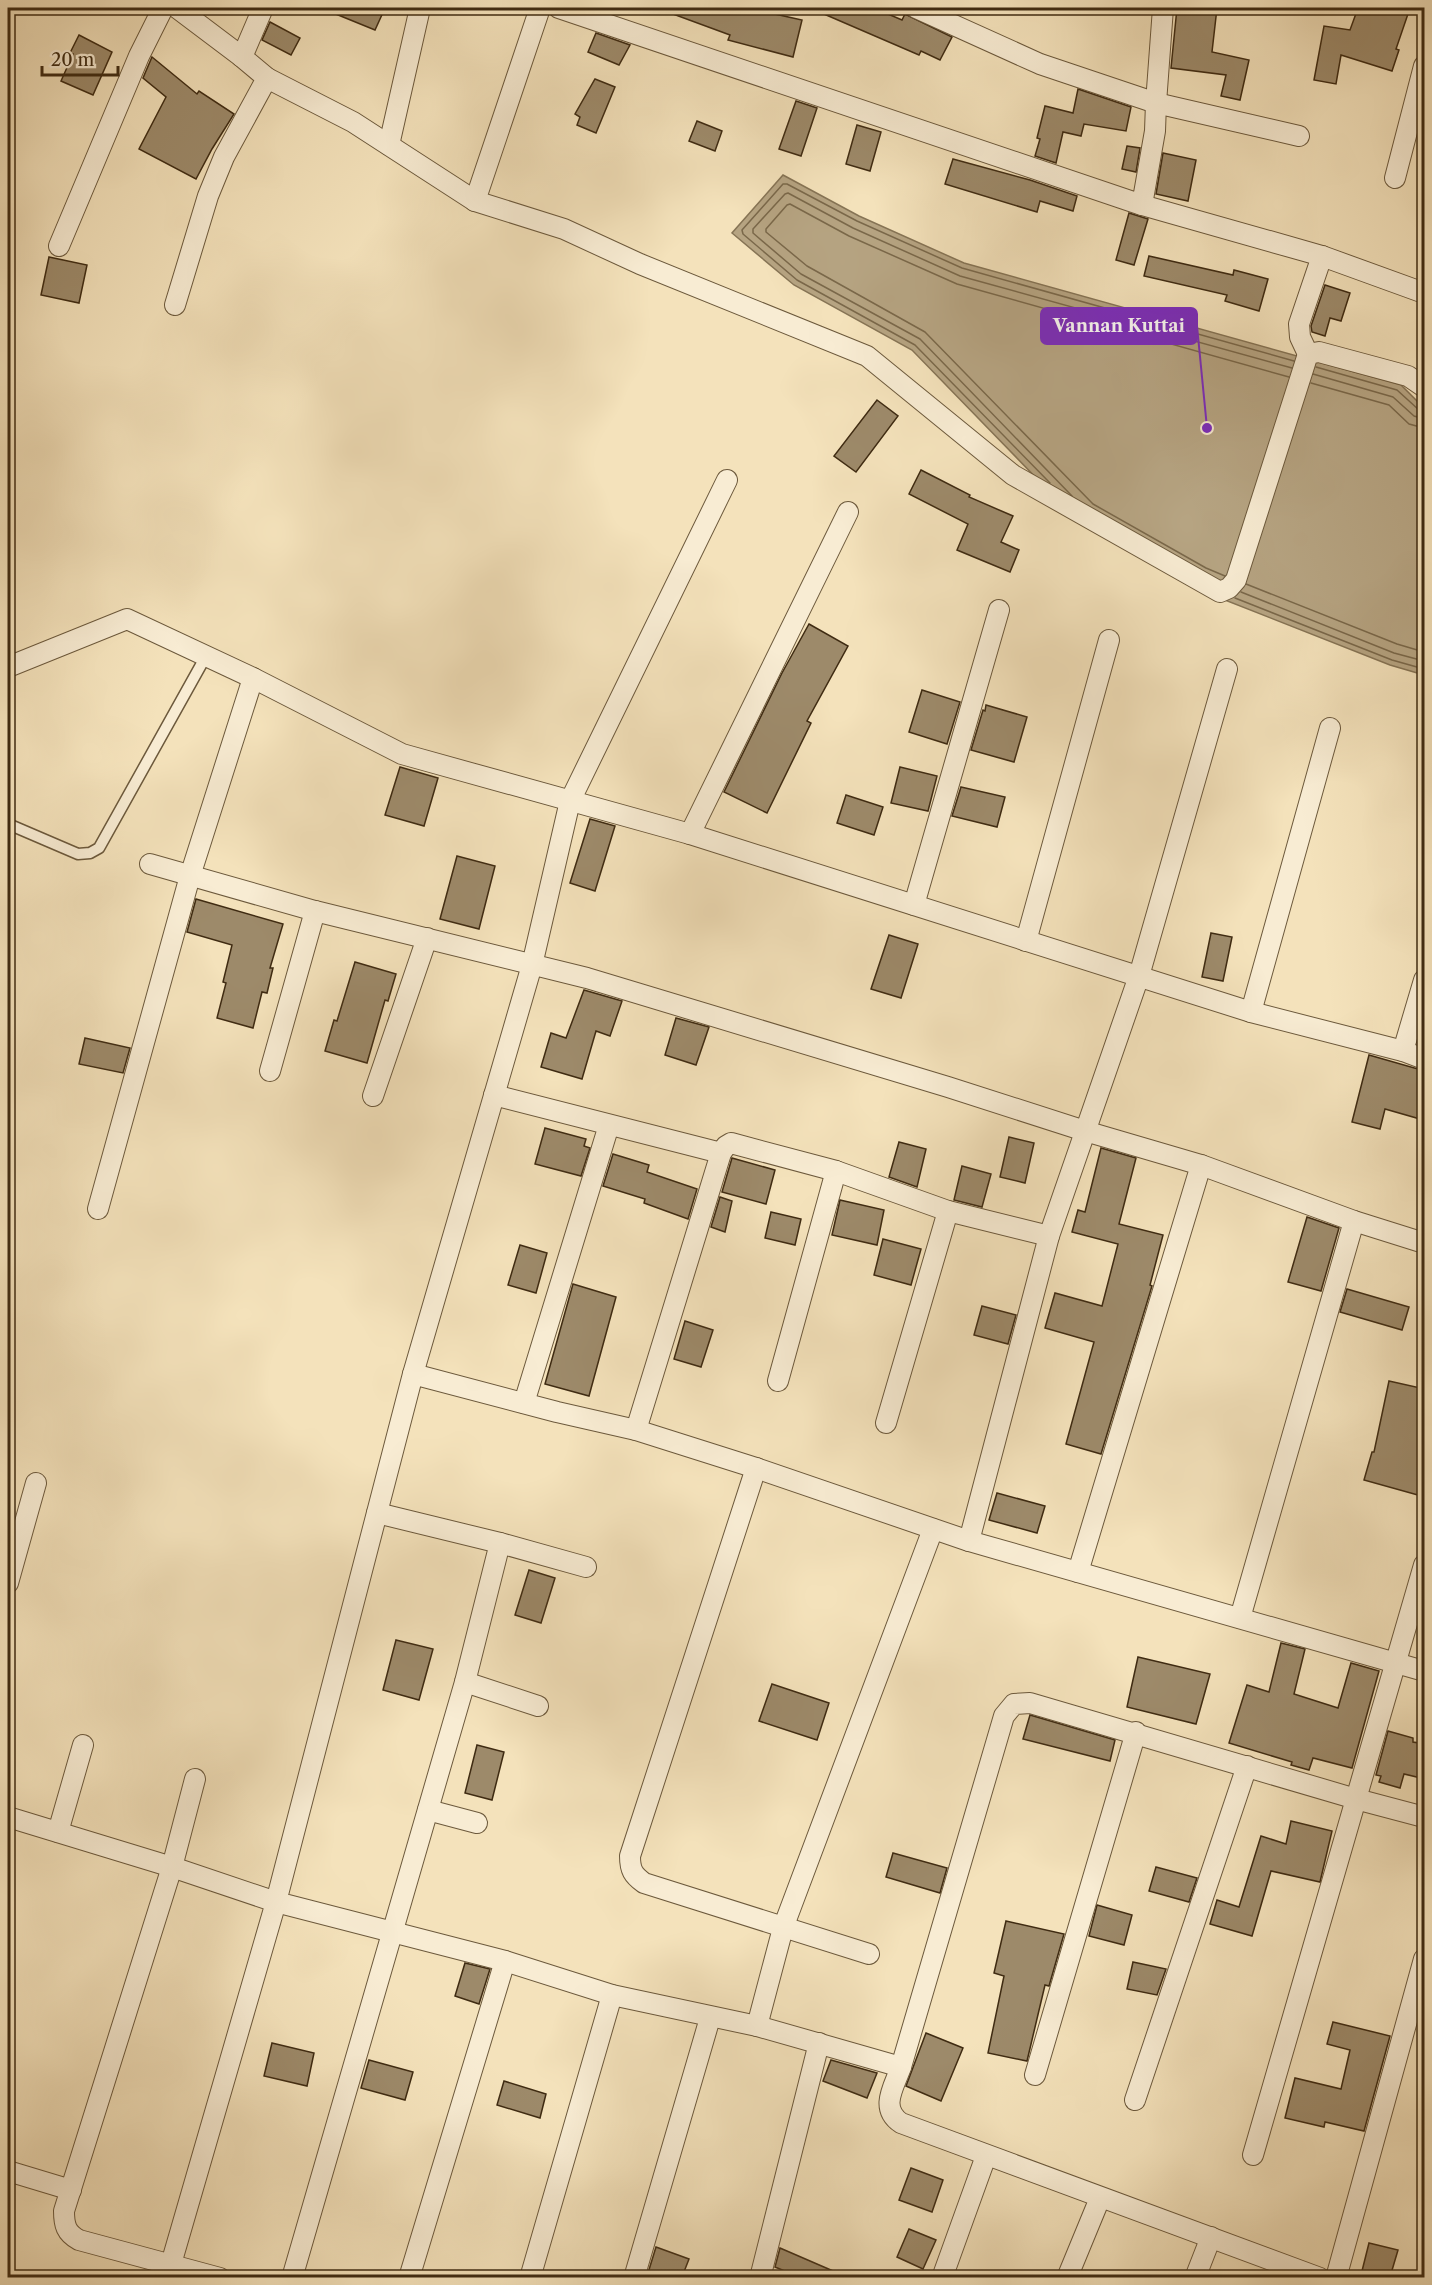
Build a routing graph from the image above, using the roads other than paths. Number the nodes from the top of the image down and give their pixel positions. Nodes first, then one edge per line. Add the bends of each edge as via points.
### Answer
1 (163, 8) edge
2 (177, 8) edge
3 (262, 8) edge
4 (420, 8) edge
5 (540, 8) edge
6 (559, 8) edge
7 (916, 8) edge
8 (1163, 8) edge
9 (242, 57) junction
10 (1425, 66) edge
11 (267, 78) junction
12 (1156, 103) junction
13 (1299, 136) dead end
14 (389, 145) junction
15 (1395, 178) dead end
16 (475, 201) junction
17 (1142, 205) junction
18 (59, 246) dead end
19 (1322, 256) junction
20 (1425, 293) edge
21 (175, 305) dead end
22 (1308, 354) junction
23 (1425, 387) edge
24 (728, 480) dead end
25 (848, 512) dead end
26 (999, 610) dead end
27 (1109, 640) dead end
28 (206, 656) junction
29 (8, 667) edge
30 (1227, 669) dead end
31 (253, 678) junction
32 (1330, 728) dead end
33 (570, 801) junction
34 (8, 824) edge
35 (690, 834) junction
36 (150, 864) dead end
37 (190, 876) junction
38 (914, 905) junction
39 (315, 911) junction
40 (427, 938) junction
41 (1026, 940) junction
42 (532, 965) junction
43 (1139, 976) junction
44 (1425, 980) edge
45 (1251, 1012) junction
46 (1403, 1051) junction
47 (1425, 1059) edge
48 (270, 1071) dead end
49 (373, 1095) dead end
50 (494, 1095) junction
51 (609, 1125) junction
52 (1085, 1131) junction
53 (721, 1153) junction
54 (1201, 1165) junction
55 (836, 1171) junction
56 (98, 1209) dead end
57 (948, 1211) junction
58 (1354, 1221) junction
59 (1049, 1236) junction
60 (1425, 1243) edge
61 (413, 1374) junction
62 (778, 1381) dead end
63 (524, 1403) junction
64 (886, 1424) dead end
65 (636, 1430) junction
66 (756, 1468) junction
67 (36, 1484) dead end
68 (377, 1513) junction
69 (933, 1529) junction
70 (969, 1541) junction
71 (500, 1543) junction
72 (1425, 1565) edge
73 (586, 1567) dead end
74 (1078, 1572) junction
75 (8, 1583) edge
76 (1240, 1618) junction
77 (1396, 1662) junction
78 (1425, 1671) edge
79 (465, 1682) junction
80 (538, 1706) dead end
81 (1136, 1732) junction
82 (83, 1745) dead end
83 (1247, 1766) junction
84 (195, 1779) dead end
85 (1356, 1798) junction
86 (428, 1810) junction
87 (8, 1817) edge
88 (1425, 1817) edge
89 (477, 1823) dead end
90 (58, 1832) junction
91 (172, 1867) junction
92 (276, 1902) junction
93 (783, 1928) junction
94 (393, 1932) junction
95 (869, 1954) dead end
96 (1425, 1959) edge
97 (505, 1960) junction
98 (612, 1995) junction
99 (710, 2018) junction
100 (757, 2026) junction
101 (819, 2043) junction
102 (901, 2067) junction
103 (1035, 2075) dead end
104 (1135, 2100) dead end
105 (1253, 2155) dead end
106 (986, 2156) junction
107 (8, 2171) edge
108 (71, 2190) junction
109 (1100, 2198) junction
110 (1212, 2237) junction
111 (171, 2264) junction
112 (220, 2277) edge
113 (292, 2277) edge
114 (409, 2277) edge
115 (530, 2277) edge
116 (634, 2277) edge
117 (760, 2277) edge
118 (942, 2277) edge
119 (1067, 2277) edge
120 (1195, 2277) edge
121 (1320, 2277) edge
122 (1336, 2277) edge

1 - 18 street
2 - 9 street
3 - 9 street
4 - 14 street
5 - 16 street
6 - 17 street
7 - 12 street via 1040,64
8 - 12 street
9 - 11 street
10 - 15 street
11 - 14 street
11 - 21 street via 216,176
12 - 13 street
12 - 17 street
14 - 16 street
16 - 22 street via 564,229 867,356 1013,475 1220,592 1236,580
17 - 19 street
19 - 20 street
19 - 22 street via 1299,324
22 - 23 street via 1318,352 1408,376
24 - 33 street
25 - 35 street
26 - 38 street
27 - 41 street
28 - 29 street via 127,619
28 - 31 street
28 - 34 lane via 99,848 78,854
30 - 43 street
31 - 33 street via 402,754
31 - 37 street
32 - 45 street
33 - 35 street
33 - 42 street
35 - 38 street
36 - 37 street
37 - 39 street
37 - 56 street
38 - 41 street
39 - 40 street
39 - 48 street
40 - 42 street
40 - 49 street
41 - 43 street
42 - 50 street
42 - 52 street via 621,988
43 - 45 street
43 - 52 street
44 - 46 street
45 - 46 street
46 - 47 street
50 - 51 street
50 - 61 street
51 - 53 street
51 - 63 street
52 - 54 street
52 - 59 street
53 - 55 street via 731,1143 738,1143
53 - 65 street
54 - 58 street
54 - 74 street
55 - 57 street
55 - 62 street
57 - 59 street
57 - 64 street
58 - 60 street
58 - 76 street
59 - 70 street
61 - 63 street
61 - 68 street
63 - 65 street
65 - 66 street
66 - 69 street
66 - 93 street via 630,1856 630,1869 644,1883
67 - 75 street
68 - 71 street
68 - 92 street
69 - 70 street
69 - 93 street
70 - 74 street
71 - 73 street
71 - 79 street
72 - 77 street
74 - 76 street
76 - 77 street
77 - 78 street
77 - 85 street
79 - 80 street
79 - 86 street
81 - 83 street
81 - 102 street via 1030,1703 1014,1704 1004,1716
81 - 103 street
82 - 90 street
83 - 85 street
83 - 104 street
84 - 91 street
85 - 88 street
85 - 105 street
86 - 89 street
86 - 94 street
87 - 90 street
90 - 91 street
91 - 92 street
91 - 108 street
92 - 94 street
92 - 111 street
93 - 95 street
93 - 100 street
94 - 97 street
94 - 113 street
96 - 122 street
97 - 98 street
97 - 114 street
98 - 99 street
98 - 115 street
99 - 100 street
99 - 116 street
100 - 101 street
101 - 102 street
101 - 117 street
102 - 106 street via 888,2102 892,2118
106 - 109 street
106 - 118 street
107 - 108 street
108 - 111 street via 64,2224 73,2237
109 - 110 street
109 - 119 street
110 - 120 street
110 - 121 street
111 - 112 street

